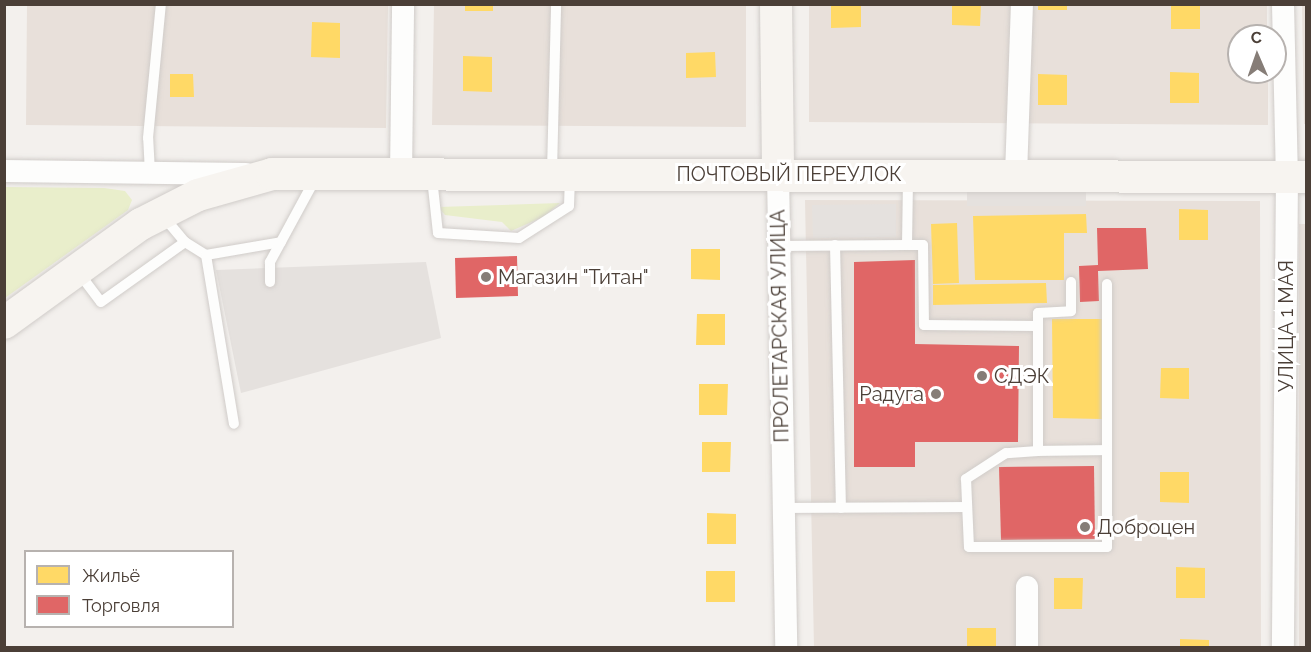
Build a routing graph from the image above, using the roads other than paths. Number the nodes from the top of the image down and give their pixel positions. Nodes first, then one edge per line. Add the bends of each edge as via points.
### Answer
1 (161, 4) edge
2 (403, 4) edge
3 (556, 4) edge
4 (776, 4) edge
5 (1022, 4) edge
6 (1283, 4) edge
7 (4, 171) edge
8 (150, 173) junction
9 (272, 174) junction
10 (318, 174) junction
11 (561, 174) junction
12 (778, 174) junction
13 (908, 174) junction
14 (416, 175) junction
15 (1016, 175) junction
16 (1297, 177) edge
17 (160, 214) junction
18 (185, 242) junction
19 (281, 242) junction
20 (835, 245) junction
21 (907, 245) junction
22 (779, 246) junction
23 (206, 255) junction
24 (77, 270) junction
25 (270, 282) dead end
26 (1071, 282) dead end
27 (1107, 284) dead end
28 (4, 323) edge
29 (1038, 326) junction
30 (234, 424) dead end
31 (1107, 450) junction
32 (1038, 452) junction
33 (967, 507) junction
34 (783, 508) junction
35 (841, 508) junction
36 (1027, 587) dead end
37 (786, 648) edge
38 (1027, 648) edge
39 (1283, 648) edge

1 - 8 lane via 148,138
2 - 14 street
3 - 11 lane
4 - 12 main road, ПРОЛЕТАРСКАЯ УЛИЦА
5 - 15 street
6 - 16 street, УЛИЦА 1 МАЯ
7 - 8 street
8 - 9 street
9 - 10 main road, ПОЧТОВЫЙ ПЕРЕУЛОК
9 - 17 main road, ПОЧТОВЫЙ ПЕРЕУЛОК via 198,195
10 - 14 main road, ПОЧТОВЫЙ ПЕРЕУЛОК
10 - 19 lane
11 - 12 main road, ПОЧТОВЫЙ ПЕРЕУЛОК
11 - 14 main road, ПОЧТОВЫЙ ПЕРЕУЛОК
11 - 14 lane via 569,206 519,238 438,233
12 - 13 main road, ПОЧТОВЫЙ ПЕРЕУЛОК
12 - 22 street, ПРОЛЕТАРСКАЯ УЛИЦА
13 - 15 main road, ПОЧТОВЫЙ ПЕРЕУЛОК
13 - 21 lane
15 - 16 main road, ПОЧТОВЫЙ ПЕРЕУЛОК
16 - 39 street, УЛИЦА 1 МАЯ
17 - 18 lane
17 - 24 main road, ПОЧТОВЫЙ ПЕРЕУЛОК
18 - 23 lane
18 - 24 lane via 101,302
19 - 23 lane
19 - 25 lane via 270,262
20 - 21 lane
20 - 22 lane
20 - 35 lane
21 - 29 lane via 923,245 924,325
22 - 34 street, ПРОЛЕТАРСКАЯ УЛИЦА
23 - 30 lane
24 - 28 main road, ПОЧТОВЫЙ ПЕРЕУЛОК
26 - 29 lane via 1071,311 1038,313
27 - 31 lane
29 - 32 lane
31 - 32 lane
31 - 33 lane via 1107,547 969,547
32 - 33 lane via 1006,453 966,479
33 - 35 lane
34 - 35 lane
34 - 37 street, ПРОЛЕТАРСКАЯ УЛИЦА
36 - 38 street

